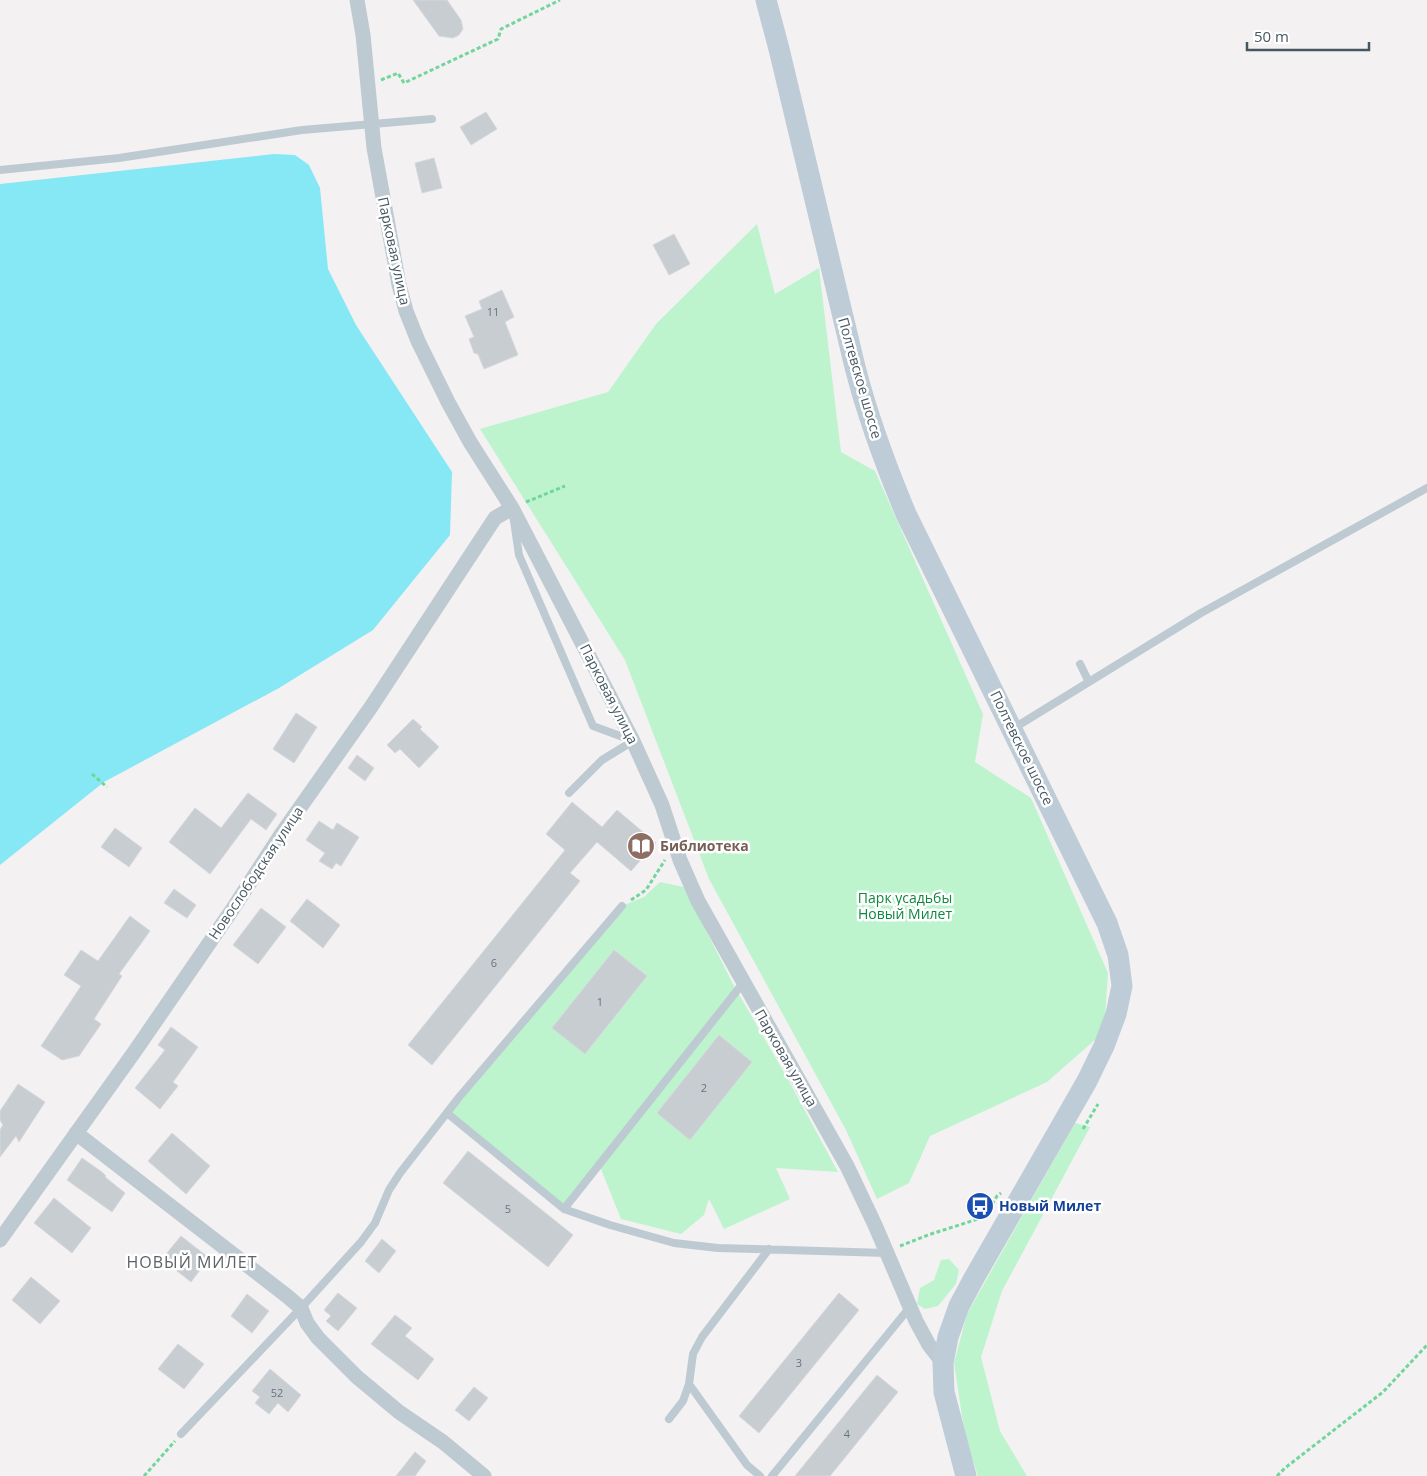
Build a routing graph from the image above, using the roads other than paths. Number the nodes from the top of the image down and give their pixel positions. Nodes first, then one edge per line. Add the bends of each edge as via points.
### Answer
1 (357, 0) edge
2 (766, 0) edge
3 (432, 118) dead end
4 (371, 125) junction
5 (0, 170) edge
6 (1427, 488) edge
7 (512, 508) junction
8 (1080, 664) dead end
9 (1089, 682) junction
10 (1012, 729) junction
11 (633, 741) junction
12 (568, 793) dead end
13 (622, 906) road end
14 (743, 983) junction
15 (447, 1113) junction
16 (76, 1133) junction
17 (564, 1209) junction
18 (0, 1240) edge
19 (769, 1249) junction
20 (886, 1253) junction
21 (910, 1307) junction
22 (301, 1308) junction
23 (943, 1363) junction
24 (689, 1384) junction
25 (670, 1419) dead end
26 (181, 1434) road end
27 (484, 1476) edge
28 (760, 1476) edge
29 (772, 1476) edge
30 (966, 1476) edge

1 - 4 street, Парковая улица
2 - 10 street, Полтевское шоссе via 866,408 884,462 906,514
3 - 4 lane
4 - 5 lane via 302,130 119,158
4 - 7 street, Парковая улица via 397,277 406,311 455,415
6 - 9 lane via 1201,613
7 - 11 street, Парковая улица
7 - 11 lane via 519,555 593,726
7 - 16 street, Новослободская улица via 495,518 371,707
8 - 9 lane
9 - 10 lane
10 - 23 street, Полтевское шоссе via 1107,923 1118,955 1122,986 1116,1014 1087,1081 959,1306
11 - 12 lane via 602,760
11 - 14 street, Парковая улица via 662,805 698,901
13 - 15 lane
14 - 17 lane
14 - 20 street, Парковая улица via 847,1166
15 - 17 lane
15 - 22 lane via 400,1173 375,1223 361,1242
16 - 18 street, Новослободская улица
16 - 22 street
17 - 19 lane via 674,1243
19 - 20 lane
19 - 24 lane via 702,1338 693,1354
20 - 21 street, Парковая улица
21 - 23 street, Парковая улица via 926,1340
21 - 29 lane
22 - 26 lane
22 - 27 street via 318,1338 357,1376
23 - 30 street, Полтевское шоссе via 944,1392
24 - 25 lane
24 - 28 lane via 746,1465

